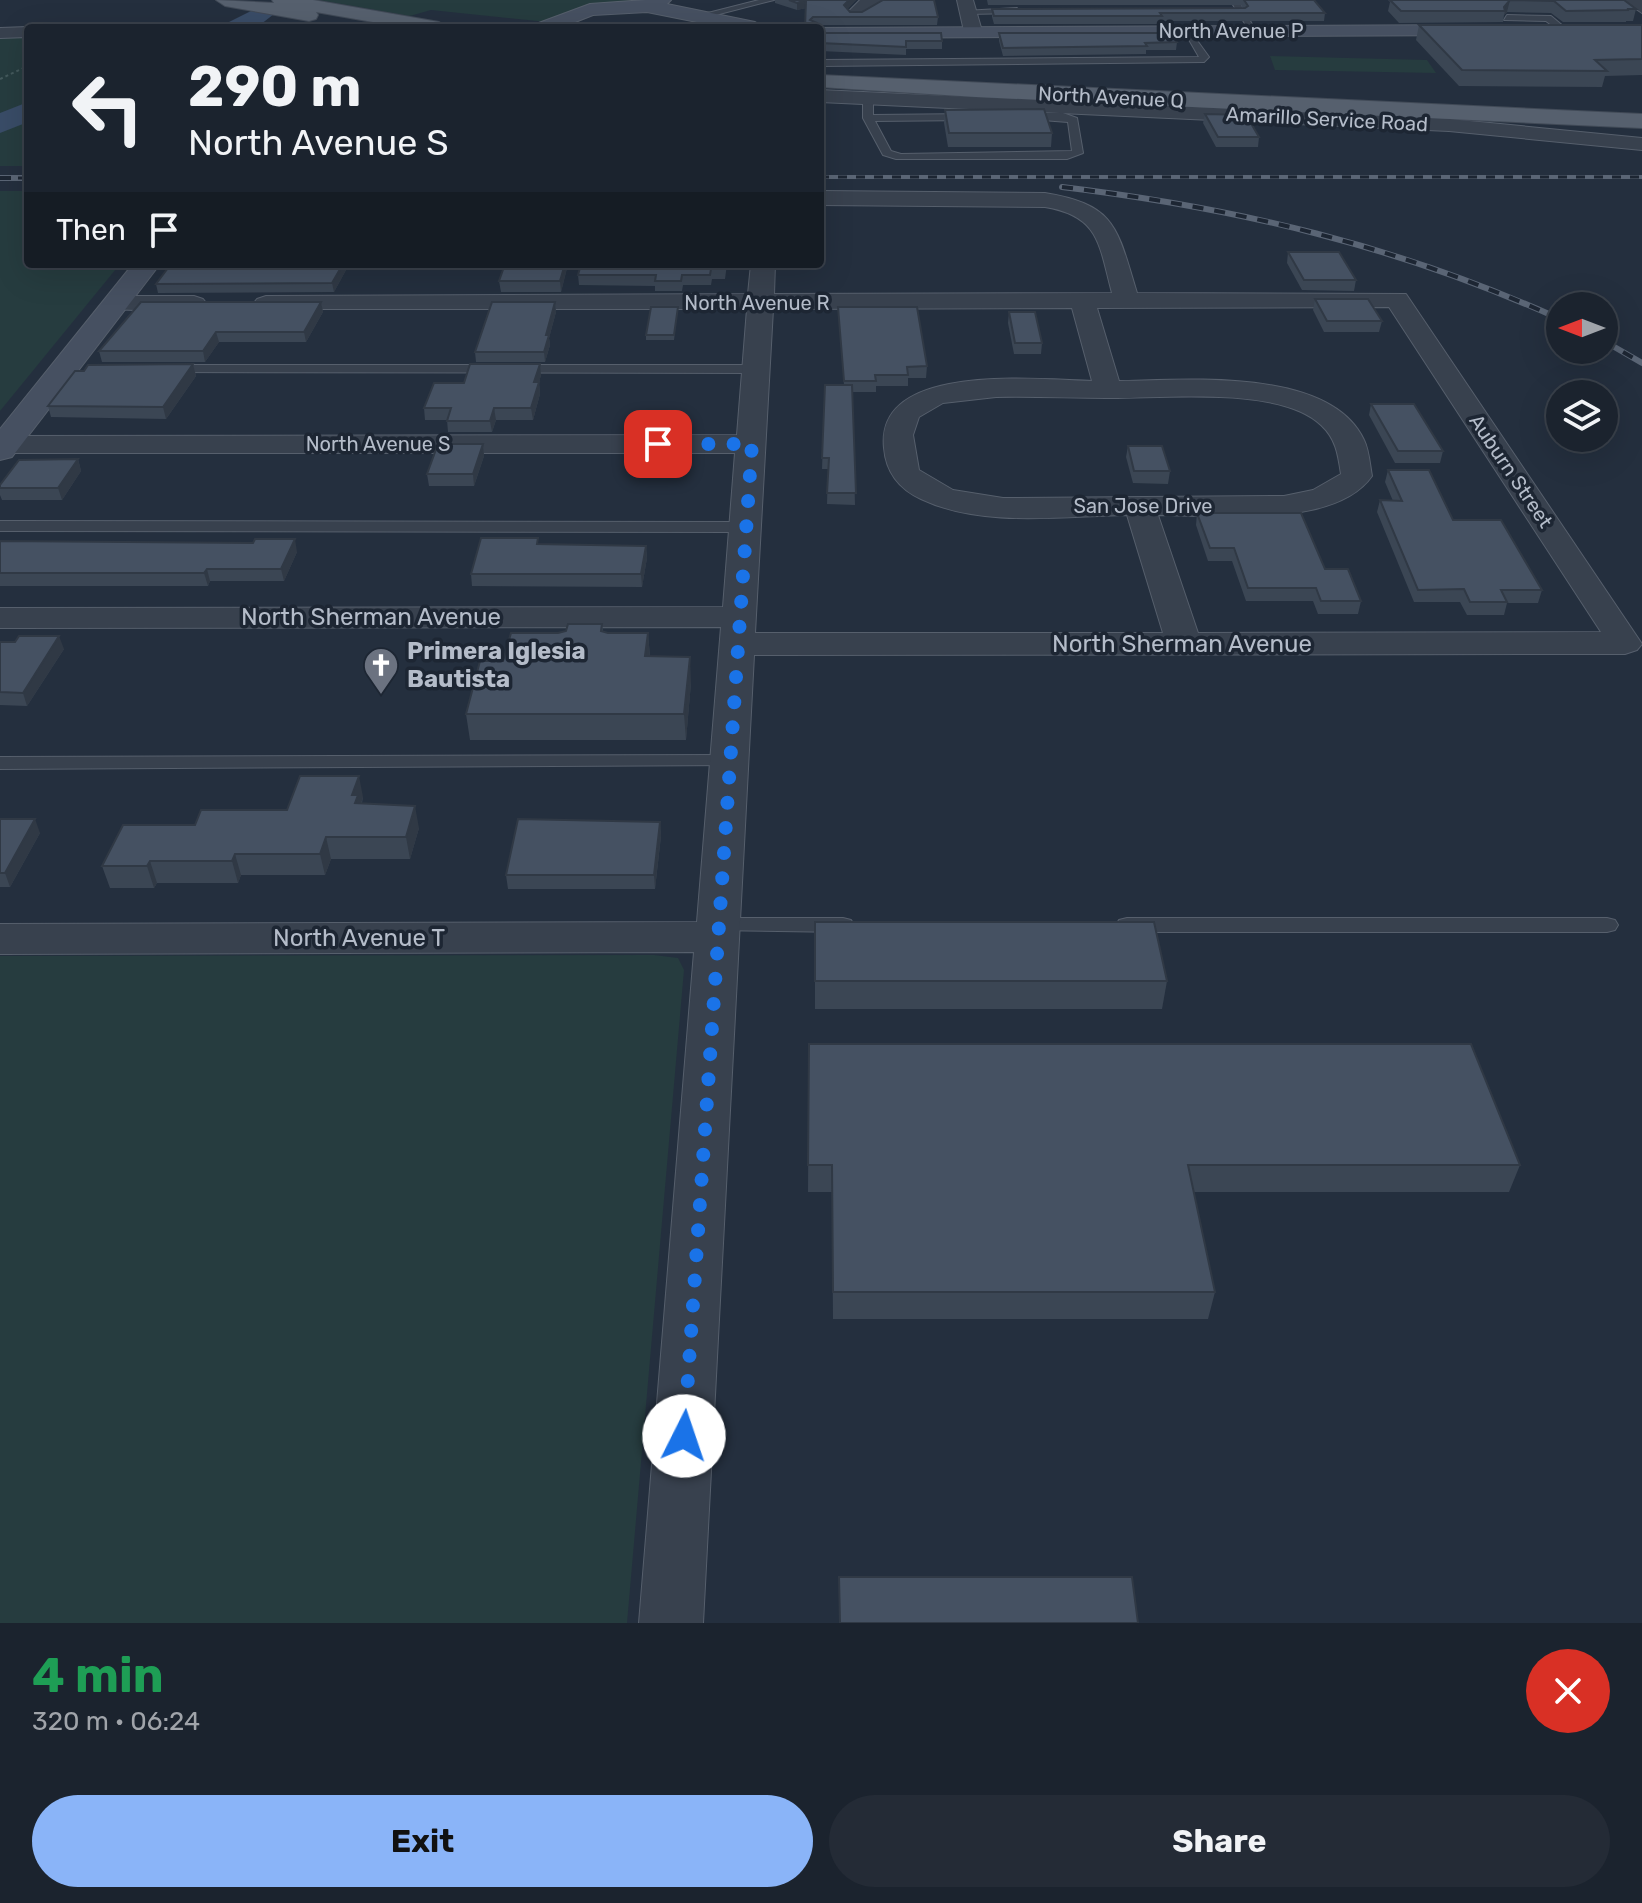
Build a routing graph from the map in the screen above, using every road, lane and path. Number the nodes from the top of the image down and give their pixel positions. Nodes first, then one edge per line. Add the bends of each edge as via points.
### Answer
1 (225, 0) edge
2 (281, 0) edge
3 (770, 0) edge
4 (882, 0) edge
5 (1234, 0) edge
6 (1631, 0) edge
7 (655, 3) edge
8 (967, 5) edge
9 (1642, 8) edge
10 (1029, 11) edge
11 (856, 13) edge
12 (700, 16) junction
13 (1507, 18) edge
14 (357, 24) edge
15 (416, 24) edge
16 (553, 24) edge
17 (737, 24) edge
18 (973, 31) junction
19 (1188, 31) junction
20 (1254, 31) junction
21 (1572, 31) joint
22 (24, 32) edge
23 (824, 32) edge
24 (0, 33) edge
25 (824, 63) edge
26 (24, 68) edge
27 (824, 71) edge
28 (0, 79) edge
29 (824, 81) edge
30 (943, 89) junction
31 (824, 97) edge
32 (1168, 100) junction
33 (872, 105) junction
34 (1343, 108) junction
35 (1642, 111) edge
36 (1247, 116) junction
37 (1286, 117) junction
38 (1642, 121) edge
39 (1642, 144) edge
40 (824, 198) edge
41 (144, 268) edge
42 (763, 268) edge
43 (1397, 299) joint
44 (1082, 300) junction
45 (1127, 300) junction
46 (760, 303) junction
47 (116, 304) junction
48 (158, 369) edge
49 (756, 369) junction
50 (1108, 390) junction
51 (752, 444) junction
52 (2, 447) edge
53 (1140, 507) junction
54 (0, 526) edge
55 (747, 527) junction
56 (0, 618) edge
57 (740, 630) junction
58 (1625, 643) joint
59 (1184, 645) junction
60 (731, 761) junction
61 (0, 763) edge
62 (862, 925) edge
63 (1100, 925) edge
64 (1607, 925) dead end
65 (719, 931) junction
66 (0, 939) edge
67 (671, 1623) edge

1 - 14 main road
2 - 15 main road
3 - 12 lane
4 - 11 street
5 - 20 lane
6 - 9 street
7 - 12 street
7 - 16 street via 596,8
8 - 10 lane
8 - 18 street
12 - 17 street
13 - 21 lane via 1548,18
18 - 19 street, North Avenue P
18 - 23 street, North Avenue P
19 - 20 street, North Avenue P
19 - 25 lane via 1201,60
20 - 21 street, North Avenue P
22 - 24 street
26 - 28 path
27 - 35 main road, North Avenue Q
29 - 30 main road, North Avenue Q
30 - 32 main road, North Avenue Q
30 - 33 main road
31 - 33 street, Amarillo Service Road
32 - 34 main road, North Avenue Q
32 - 36 main road
33 - 33 lane via 887,153 900,157 1078,153 1073,120 1063,116
33 - 36 street, Amarillo Service Road
34 - 37 main road
34 - 38 main road, North Avenue Q
36 - 37 street, Amarillo Service Road
37 - 39 street, Amarillo Service Road via 1449,125
40 - 45 street via 1030,199 1075,205 1103,230
41 - 47 street
42 - 46 street
43 - 45 street, North Avenue R
43 - 58 street, Auburn Street
44 - 45 street, North Avenue R
44 - 46 street, North Avenue R
44 - 50 street
46 - 47 street, North Avenue R
46 - 49 street
47 - 52 street via 72,369
48 - 49 lane
49 - 51 street
50 - 53 street, San Jose Drive via 934,396 908,409 898,422 903,469 934,494 965,504
50 - 53 street, San Jose Drive via 1281,395 1340,423 1358,460 1357,476 1340,492 1318,501
51 - 52 street, North Avenue S
51 - 55 street
53 - 59 street
54 - 55 lane
55 - 57 street
56 - 57 street, North Sherman Avenue
57 - 59 street, North Sherman Avenue
57 - 60 street
58 - 59 street, North Sherman Avenue
60 - 61 lane
60 - 65 street
62 - 65 lane
63 - 64 lane
65 - 66 street, North Avenue T
65 - 67 street

